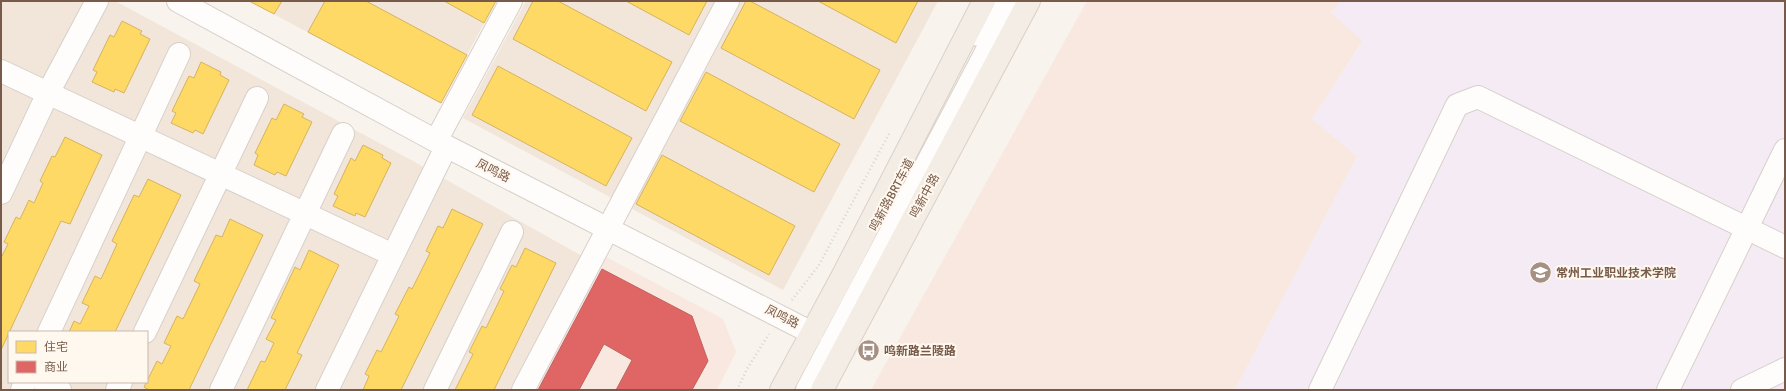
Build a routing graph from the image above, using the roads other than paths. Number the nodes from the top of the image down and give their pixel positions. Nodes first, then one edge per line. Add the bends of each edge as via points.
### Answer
1 (97, 1) edge
2 (178, 1) edge
3 (511, 1) edge
4 (728, 1) edge
5 (984, 1) edge
6 (996, 1) edge
7 (1013, 1) edge
8 (1029, 1) edge
9 (179, 54) dead end
10 (1, 71) edge
11 (48, 93) junction
12 (257, 98) dead end
13 (343, 134) dead end
14 (140, 136) junction
15 (441, 144) junction
16 (1785, 150) edge
17 (220, 174) junction
18 (1, 193) edge
19 (304, 214) junction
20 (607, 228) junction
21 (1747, 228) junction
22 (512, 232) dead end
23 (1785, 247) edge
24 (393, 255) junction
25 (49, 331) edge
26 (145, 331) edge
27 (812, 333) junction
28 (1785, 369) edge
29 (46, 383) edge
30 (60, 390) edge
31 (220, 390) edge
32 (327, 390) edge
33 (435, 390) edge
34 (523, 390) edge
35 (781, 390) edge
36 (789, 390) edge
37 (806, 390) edge
38 (822, 390) edge
39 (1320, 390) edge
40 (1668, 390) edge
41 (1742, 390) edge

1 - 11 street
2 - 15 street, 凤鸣路
3 - 15 street
4 - 20 street
5 - 27 main road
6 - 36 street, 鸣新路BRT车道
7 - 37 street, 鸣新路BRT车道
8 - 38 main road, 鸣新中路
9 - 14 street
10 - 11 street
11 - 14 street
11 - 18 street
12 - 17 street
13 - 19 street
14 - 17 street
14 - 25 street
15 - 20 street, 凤鸣路
15 - 24 street
16 - 21 street
17 - 19 street
17 - 26 street
19 - 24 street
19 - 31 street
20 - 27 street, 凤鸣路
20 - 34 street
21 - 23 street
21 - 39 street via 1478,98 1457,105
21 - 40 street
22 - 33 street
24 - 32 street
27 - 35 main road
28 - 41 street
29 - 30 street

